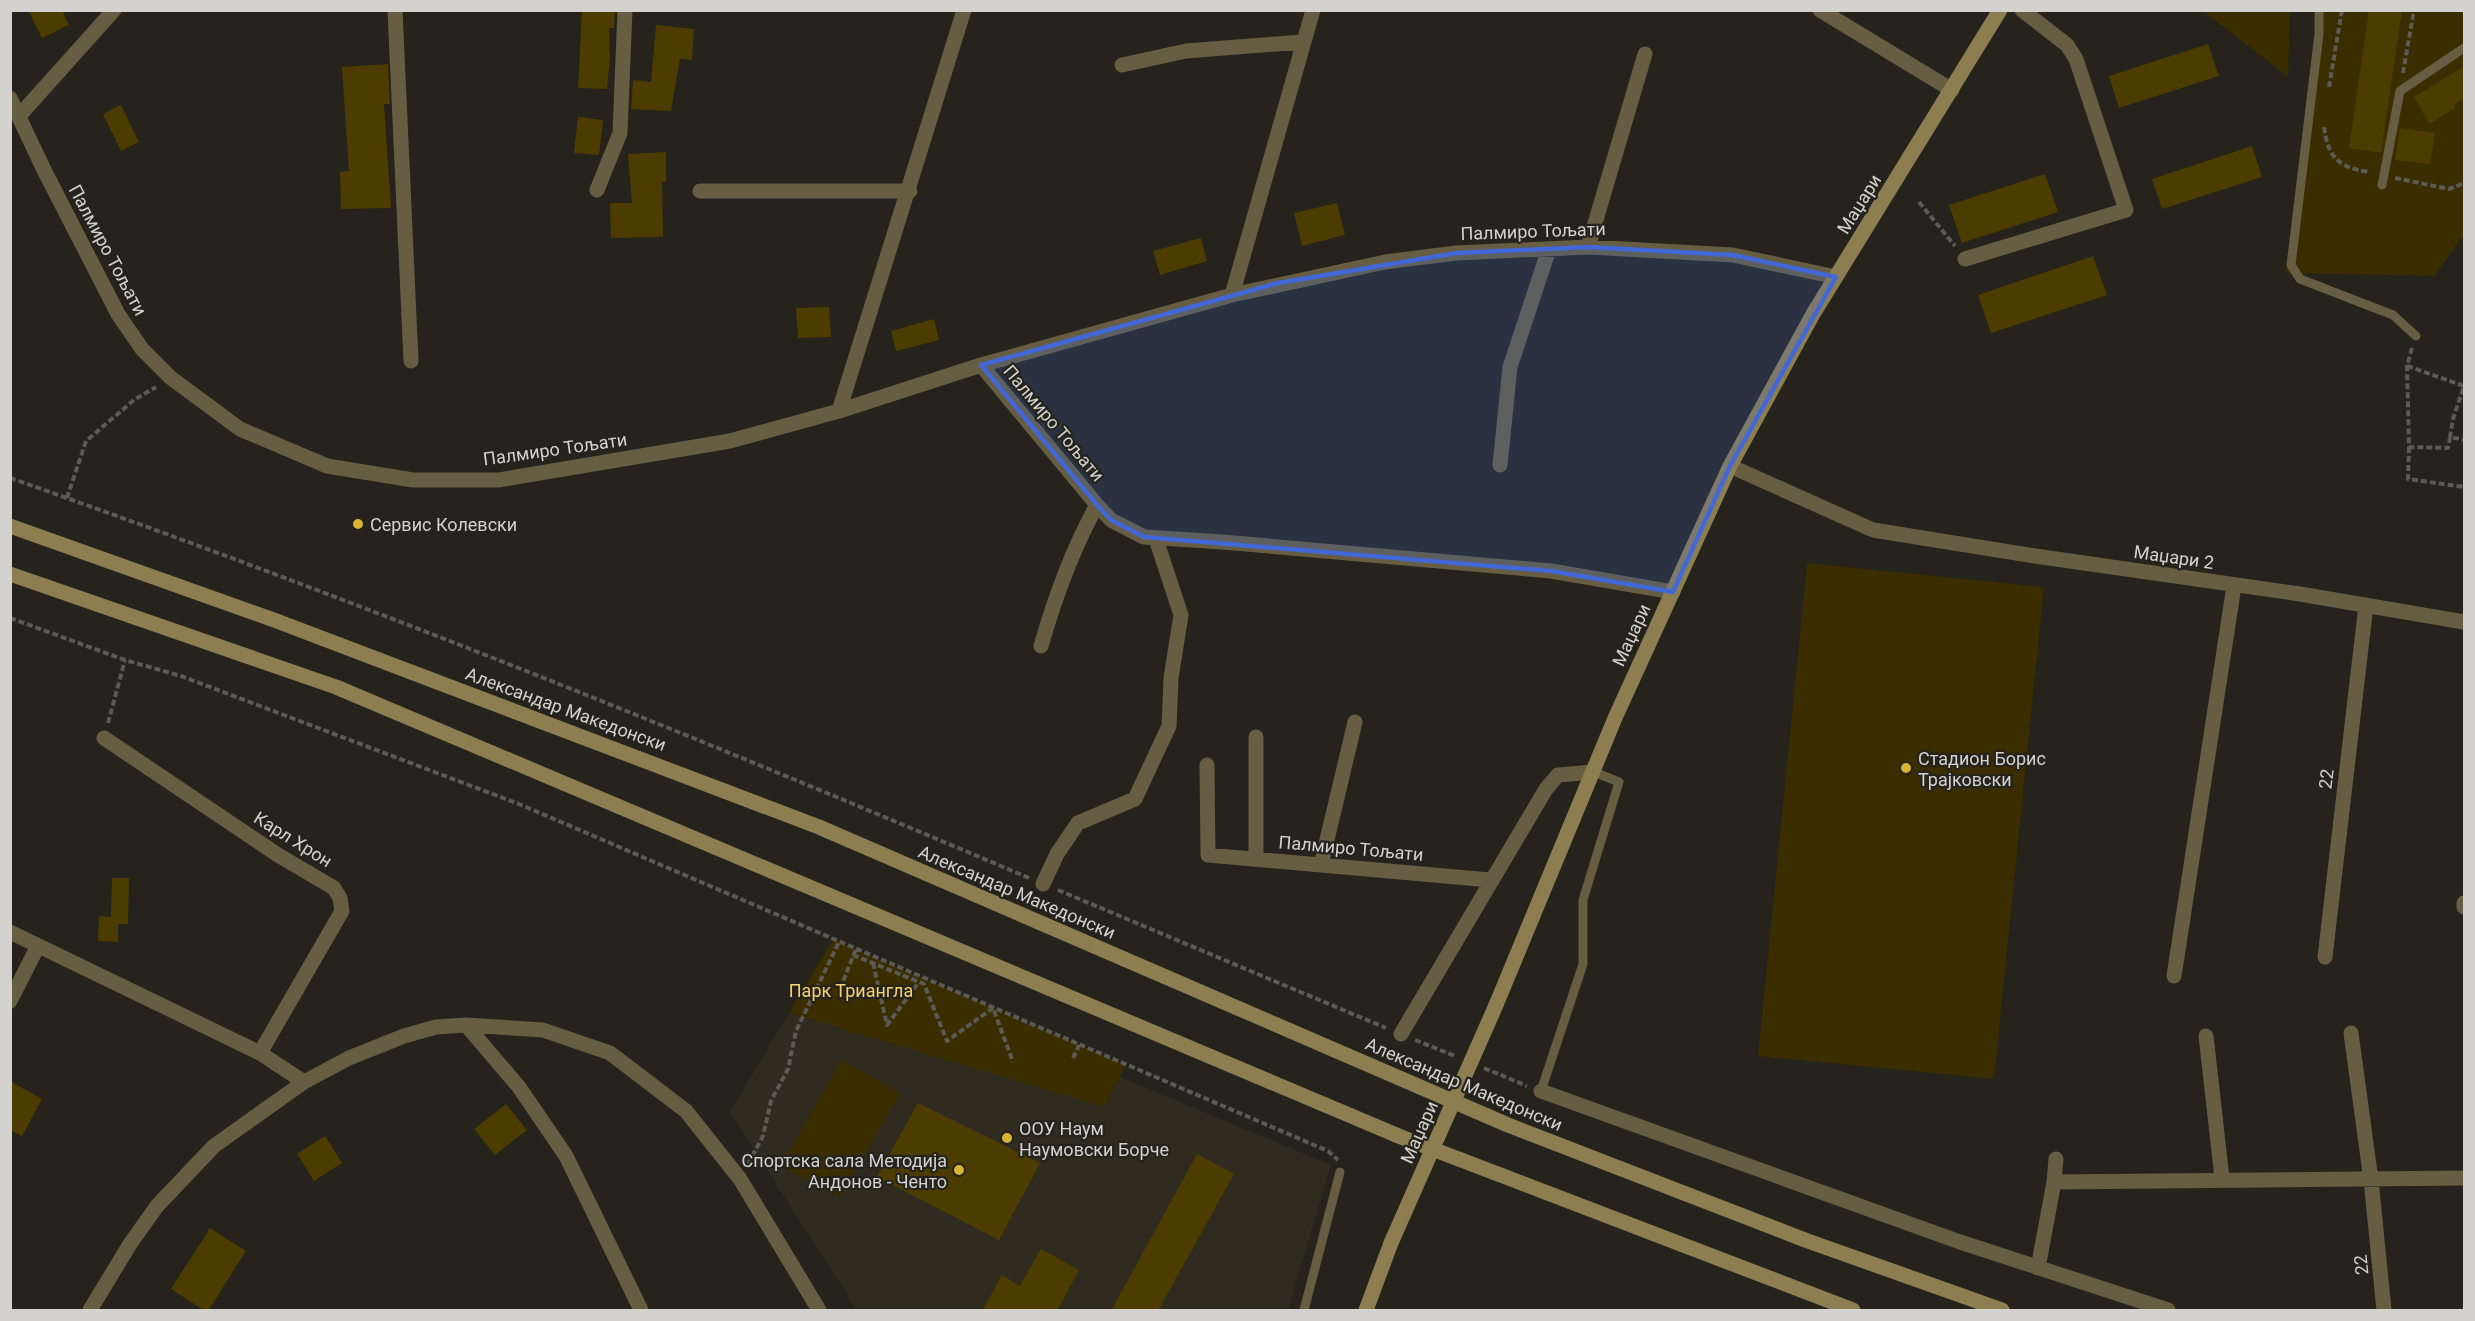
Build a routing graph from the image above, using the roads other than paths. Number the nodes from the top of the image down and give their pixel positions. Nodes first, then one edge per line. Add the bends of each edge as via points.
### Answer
1 (114, 10) edge
2 (395, 10) edge
3 (625, 10) edge
4 (964, 10) edge
5 (1313, 10) edge
6 (1820, 10) edge
7 (2000, 10) edge
8 (2022, 10) edge
9 (2319, 10) edge
10 (1302, 42) junction
11 (2464, 48) edge
12 (1645, 54) dead end
13 (1122, 65) dead end
14 (1952, 90) junction
15 (10, 98) edge
16 (19, 116) junction
17 (2382, 185) dead end
18 (597, 190) dead end
19 (699, 191) dead end
20 (910, 191) junction
21 (1587, 247) junction
22 (1550, 249) junction
23 (1965, 259) road end
24 (1836, 277) junction
25 (1232, 295) junction
26 (2416, 336) road end
27 (411, 361) dead end
28 (981, 365) junction
29 (838, 411) junction
30 (1500, 465) dead end
31 (1730, 466) junction
32 (1097, 505) junction
33 (10, 526) edge
34 (1156, 539) junction
35 (10, 574) edge
36 (2234, 586) junction
37 (1672, 592) junction
38 (2366, 605) junction
39 (2464, 622) edge
40 (1041, 646) dead end
41 (1355, 722) dead end
42 (1256, 737) dead end
43 (104, 738) road end
44 (1207, 765) dead end
45 (1594, 772) junction
46 (1256, 859) junction
47 (1321, 865) junction
48 (1490, 880) junction
49 (1043, 884) road end
50 (10, 932) edge
51 (38, 946) junction
52 (2325, 957) dead end
53 (2174, 976) dead end
54 (10, 1001) edge
55 (466, 1025) junction
56 (1401, 1034) road end
57 (2351, 1034) dead end
58 (2206, 1036) dead end
59 (260, 1053) junction
60 (304, 1082) junction
61 (1541, 1091) joint
62 (2056, 1159) dead end
63 (1340, 1172) road end
64 (2222, 1178) junction
65 (2464, 1178) edge
66 (2371, 1180) junction
67 (2054, 1182) junction
68 (2038, 1268) junction
69 (90, 1311) edge
70 (640, 1311) edge
71 (819, 1311) edge
72 (1304, 1311) edge
73 (1365, 1311) edge
74 (1853, 1311) edge
75 (2002, 1311) edge
76 (2168, 1311) edge
77 (2384, 1311) edge

1 - 16 street
2 - 27 street
3 - 18 street via 620,133
4 - 20 street
5 - 10 street
6 - 14 street
7 - 14 street, Маџари
8 - 23 street via 2067,45 2076,59 2126,210
9 - 26 lane via 2291,265 2300,279 2393,315
10 - 13 street via 1186,51
10 - 25 street
11 - 17 lane via 2400,91
12 - 21 street
14 - 24 street, Маџари
15 - 16 street, Палмиро Тољати
16 - 29 street, Палмиро Тољати via 118,314 142,349 171,378 240,429 327,466 413,480 499,480 730,441
19 - 20 street
20 - 29 street
21 - 22 street, Палмиро Тољати
21 - 24 street, Палмиро Тољати via 1733,255
22 - 25 street, Палмиро Тољати via 1456,253 1385,262
22 - 30 street via 1510,367
24 - 31 street, Маџари
25 - 28 street, Палмиро Тољати
28 - 29 street, Палмиро Тољати
28 - 32 street, Палмиро Тољати
31 - 36 street, Маџари 2 via 1873,530
31 - 37 street, Маџари
32 - 34 street, Палмиро Тољати via 1111,520
32 - 40 street, Палмиро Тољати via 1053,603
33 - 75 street, Александар Македонски via 274,620 819,827 1508,1125
34 - 37 street, Палмиро Тољати via 1551,571
34 - 49 street via 1181,615 1171,678 1169,726 1135,799 1078,823
35 - 74 street via 336,687 1401,1137
36 - 38 street
36 - 53 street, Маџари 2
37 - 45 street, Маџари
38 - 39 street
38 - 52 street, 22
41 - 47 street
42 - 46 street
43 - 59 street, Карл Хрон via 334,888 340,898 342,911
44 - 46 street, Палмиро Тољати via 1208,855
45 - 48 street via 1558,775
45 - 61 lane via 1619,782 1582,900 1582,964
45 - 73 street, Маџари, bridge
46 - 47 street, Палмиро Тољати
47 - 48 street, Палмиро Тољати
48 - 56 street
50 - 51 street
51 - 54 street
51 - 59 street
55 - 60 street via 436,1027 404,1036
55 - 70 street via 519,1087 566,1156
55 - 71 street via 543,1030 610,1053 686,1111 740,1179
57 - 66 street, 22
58 - 64 street
59 - 60 street
60 - 69 street via 214,1146 186,1174 130,1244
61 - 68 street
62 - 67 street
63 - 72 lane
64 - 66 street
64 - 67 street
65 - 66 street
66 - 77 street, 22
67 - 68 street
68 - 76 street

